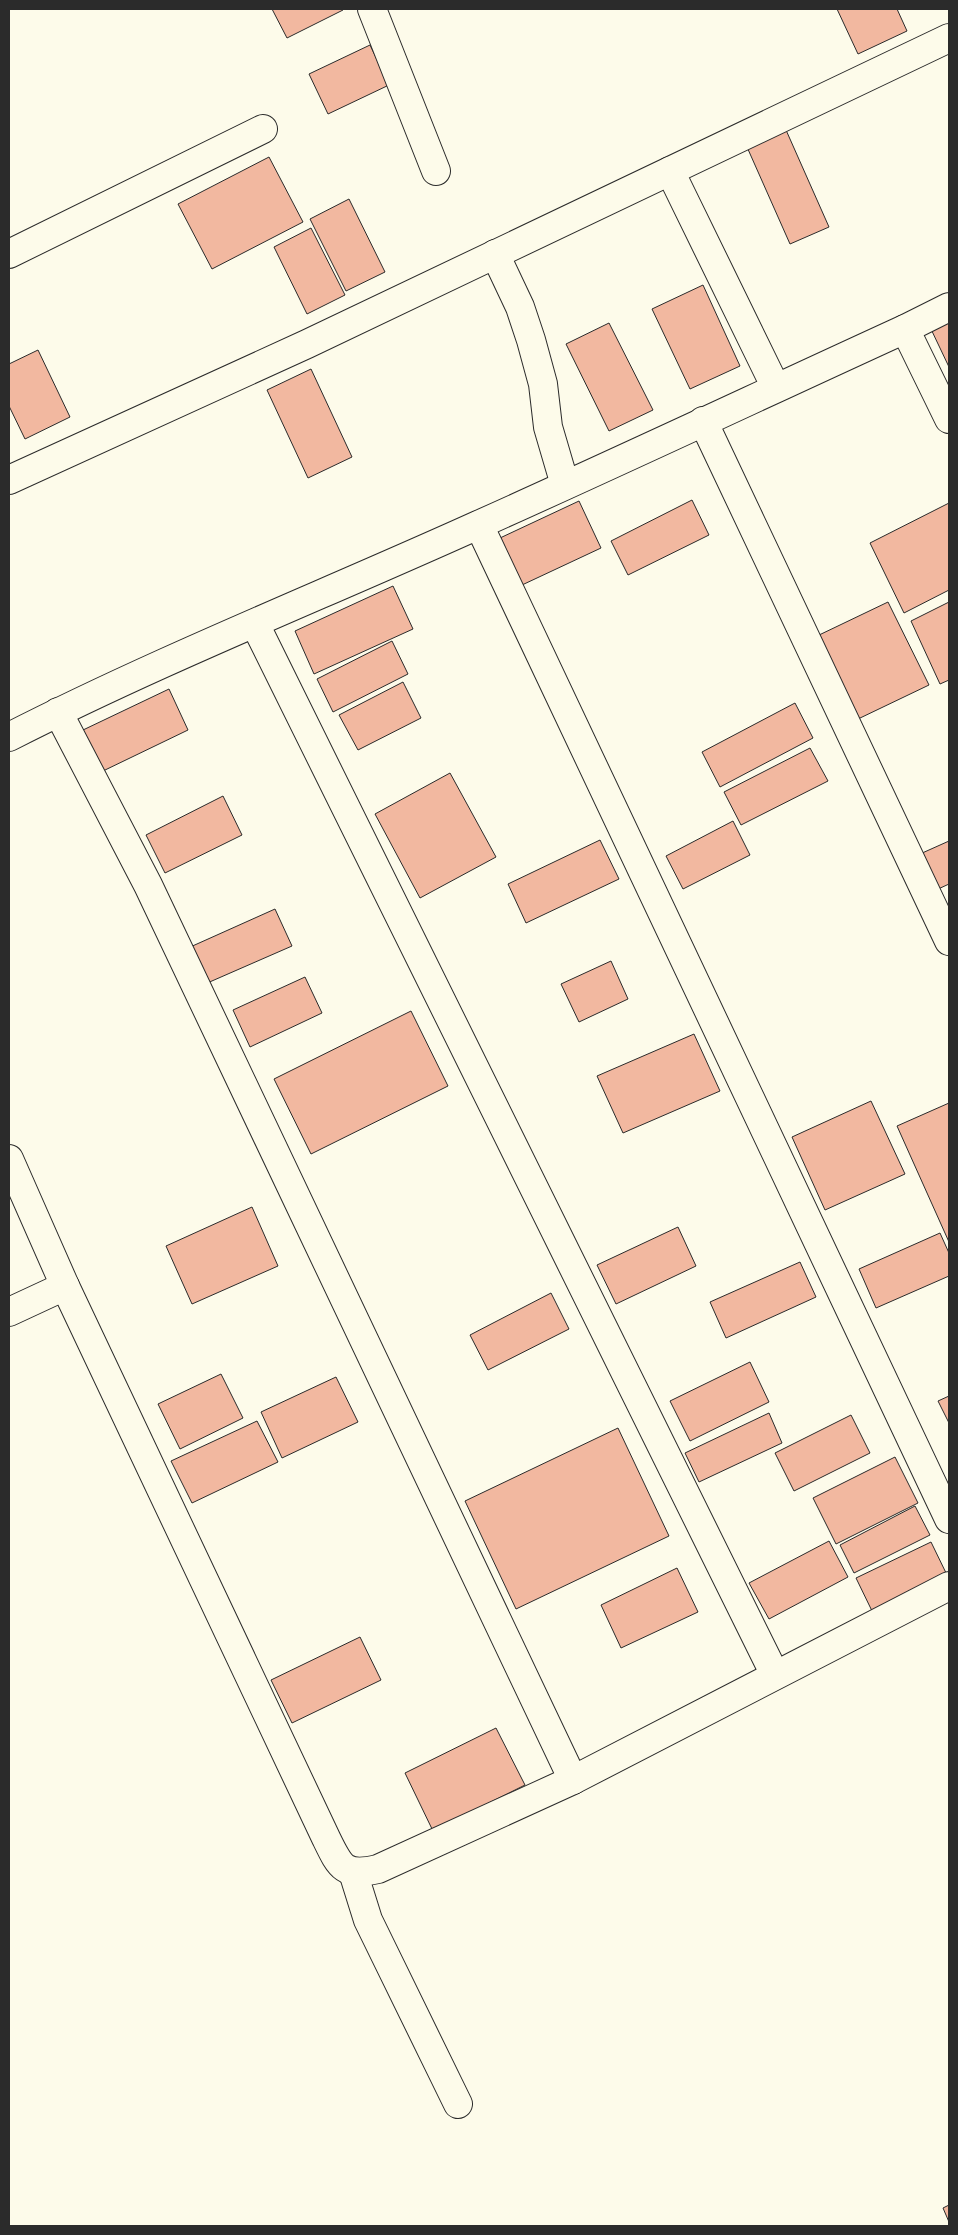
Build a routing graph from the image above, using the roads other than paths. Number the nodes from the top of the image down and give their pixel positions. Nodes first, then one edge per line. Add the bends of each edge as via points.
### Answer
1 (372, 9) edge
2 (949, 38) edge
3 (263, 129) dead end
4 (436, 171) dead end
5 (670, 171) junction
6 (9, 254) edge
7 (495, 254) junction
8 (949, 307) edge
9 (905, 330) junction
10 (776, 388) junction
11 (949, 419) edge
12 (703, 421) junction
13 (9, 480) edge
14 (565, 485) junction
15 (479, 525) junction
16 (255, 624) junction
17 (58, 712) junction
18 (9, 737) edge
19 (947, 930) edge
20 (9, 1159) edge
21 (65, 1286) junction
22 (9, 1312) edge
23 (949, 1519) edge
24 (949, 1586) edge
25 (775, 1675) junction
26 (573, 1780) junction
27 (353, 1872) junction
28 (458, 2104) dead end

1 - 4 street
2 - 5 street
3 - 6 street
5 - 7 street
5 - 10 street
7 - 13 street
7 - 14 street via 528,331 543,384 548,427
8 - 9 street
9 - 10 street
9 - 11 street
10 - 12 street
12 - 14 street
12 - 19 street
14 - 15 street
15 - 16 street
15 - 23 street
16 - 17 street via 199,646
16 - 25 street
17 - 18 street
17 - 26 street via 148,885
20 - 21 street
21 - 22 street
21 - 27 street via 333,1854 345,1870
24 - 25 street
25 - 26 street
26 - 27 street via 378,1869
27 - 28 street via 368,1920

